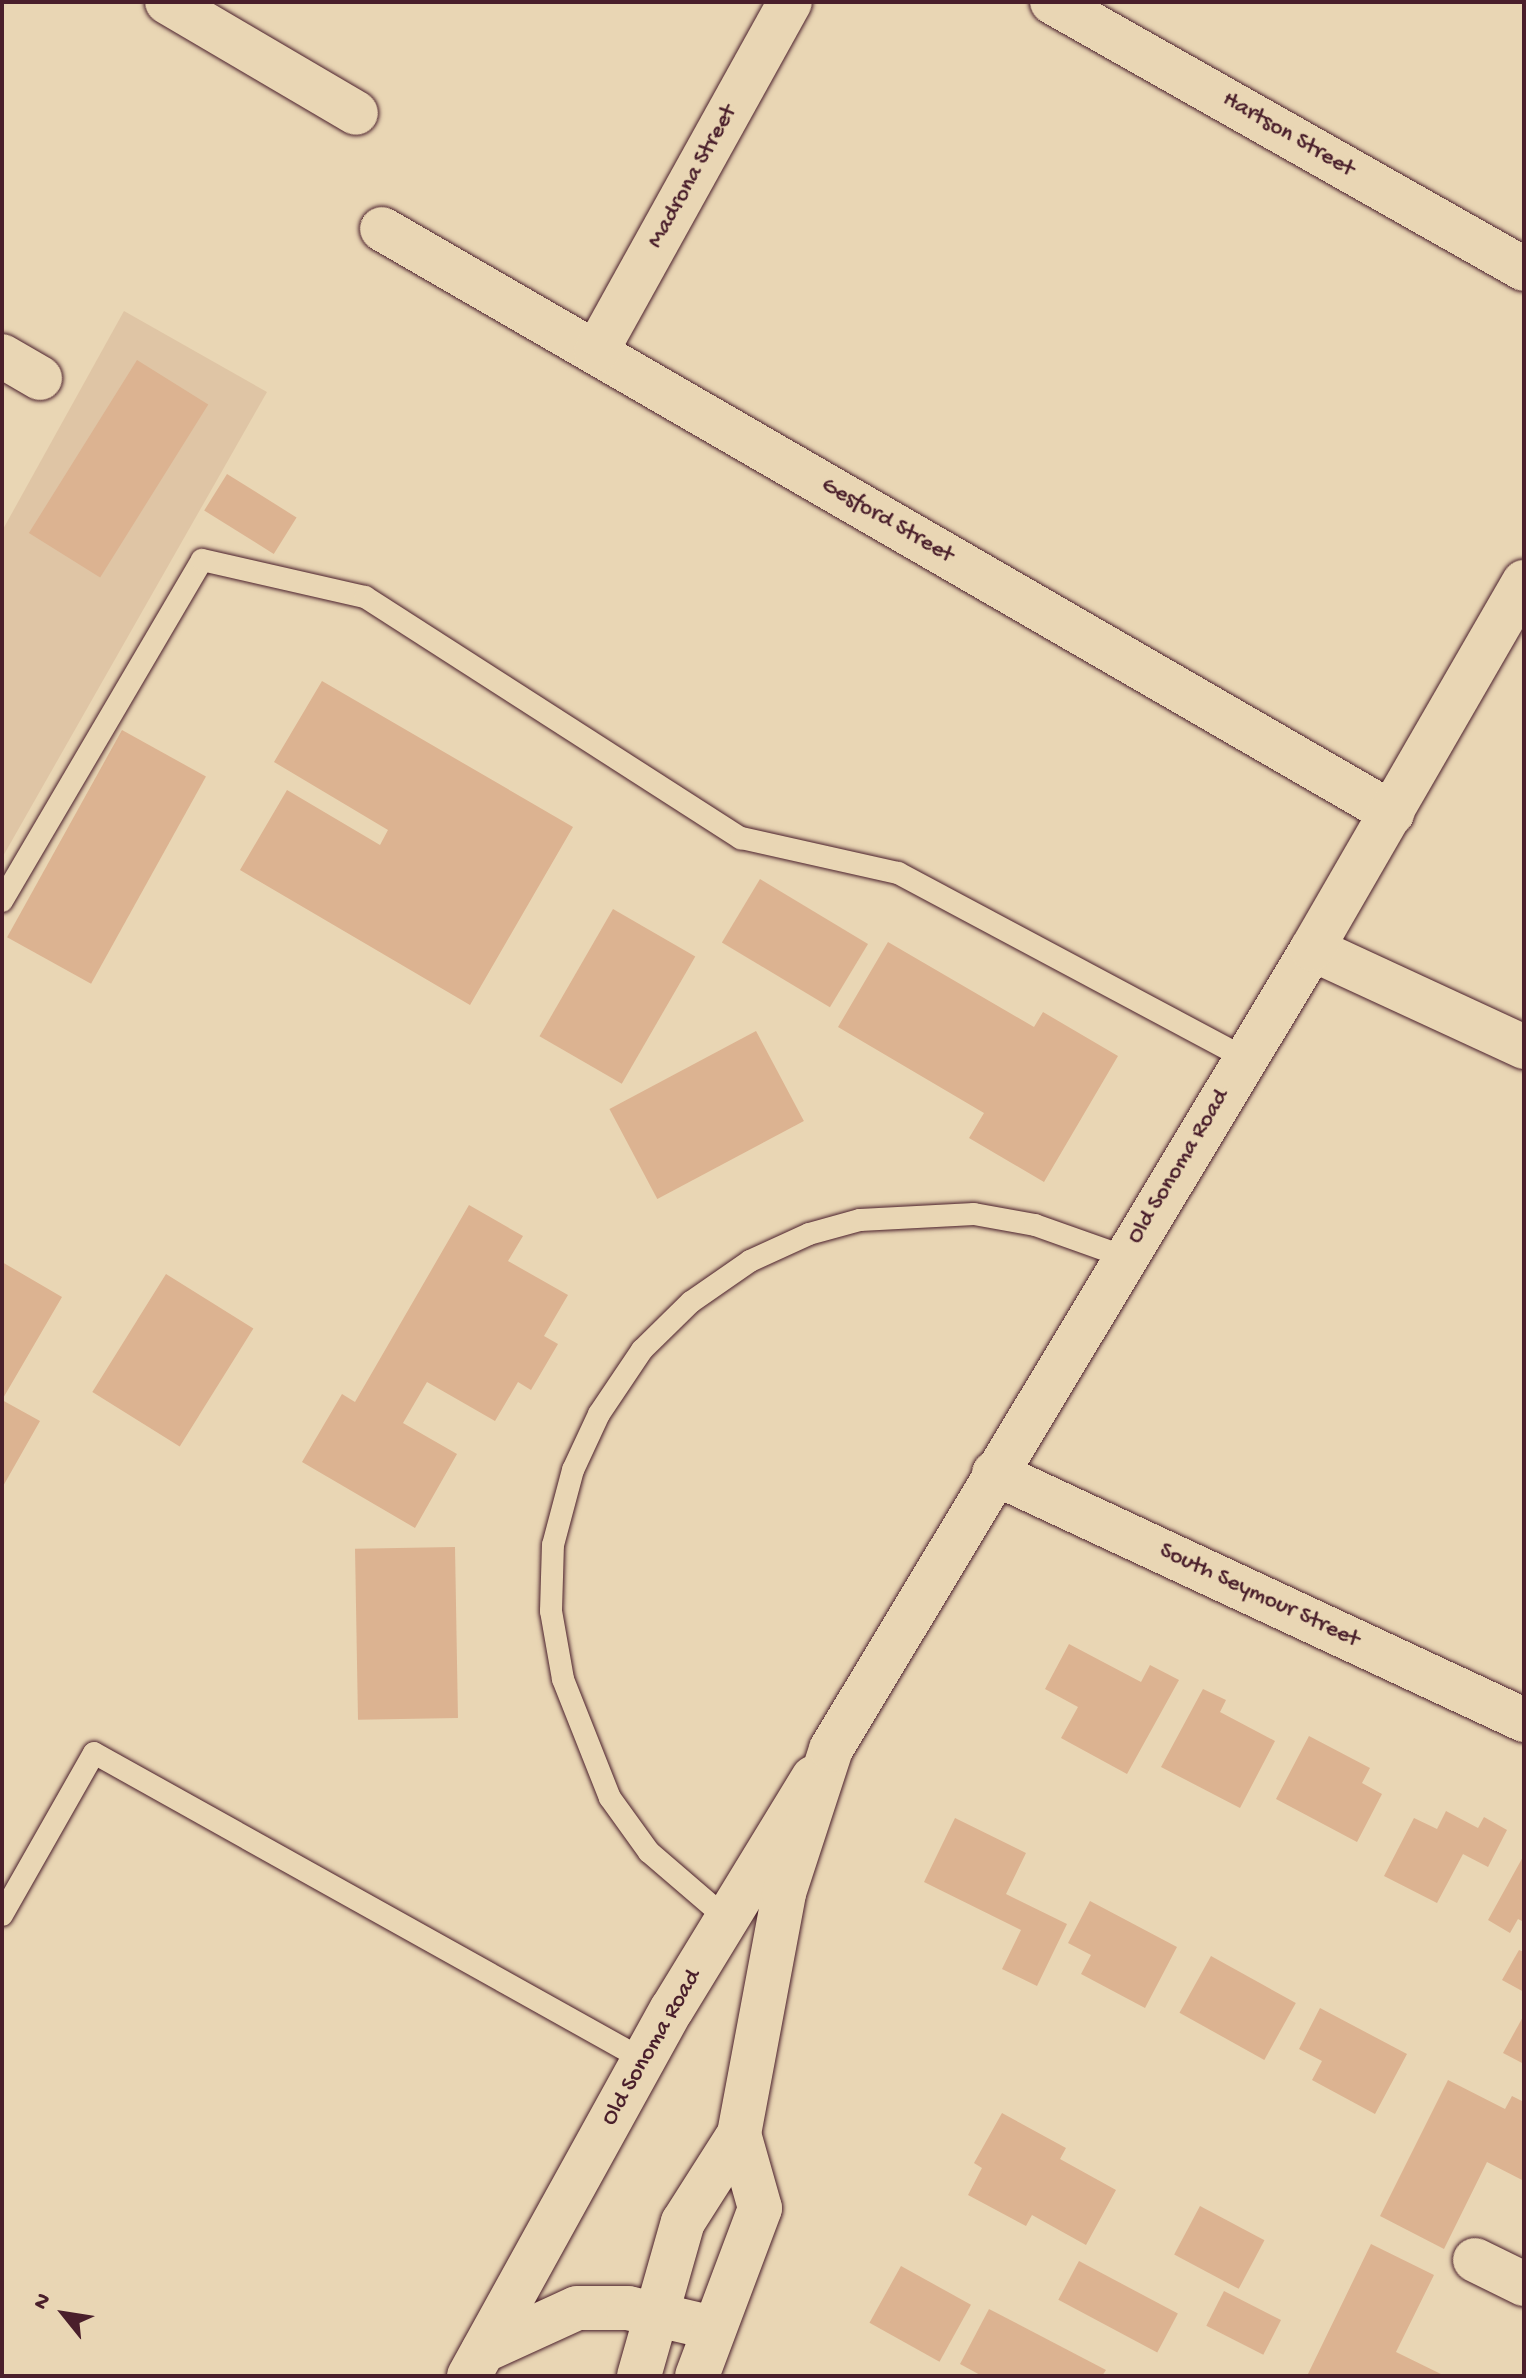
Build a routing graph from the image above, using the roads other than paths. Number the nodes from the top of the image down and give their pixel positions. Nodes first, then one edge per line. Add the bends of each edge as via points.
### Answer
1 (167, 2) edge
2 (790, 2) edge
3 (1052, 2) edge
4 (356, 113) dead end
5 (382, 229) dead end
6 (1524, 269) edge
7 (596, 352) junction
8 (2, 356) edge
9 (40, 378) dead end
10 (1524, 582) edge
11 (1392, 813) junction
12 (2, 901) edge
13 (1312, 949) junction
14 (1524, 1047) edge
15 (1245, 1058) junction
16 (1125, 1257) junction
17 (994, 1473) junction
18 (1524, 1720) edge
19 (831, 1749) junction
20 (2, 1915) edge
21 (727, 1919) junction
22 (644, 2060) junction
23 (739, 2134) junction
24 (1475, 2260) dead end
25 (1524, 2284) edge
26 (658, 2315) junction
27 (713, 2328) junction
28 (476, 2364) edge
29 (639, 2376) edge
30 (697, 2376) edge

1 - 4 street
2 - 7 street, Madrona Street
3 - 6 street, Hartson Street
5 - 7 street, Gesford Street
7 - 11 street, Gesford Street
8 - 9 street
10 - 11 street, Old Sonoma Road
11 - 13 street, Old Sonoma Road
12 - 15 lane via 202,560 365,597 741,838 898,873
13 - 14 street
13 - 15 street, Old Sonoma Road
15 - 16 street, Old Sonoma Road
16 - 17 street, Old Sonoma Road
16 - 21 lane via 1035,1225 974,1214 860,1220 809,1234 750,1261 691,1302 642,1350 599,1414 573,1470 553,1545 551,1611 563,1679 610,1798 649,1852
17 - 18 street, South Seymour Street
17 - 19 street, Old Sonoma Road
19 - 21 street, Old Sonoma Road
19 - 23 street, Old Sonoma Road via 784,1893
20 - 22 lane via 94,1753
21 - 22 street, Old Sonoma Road
22 - 28 street, Old Sonoma Road
23 - 26 street, Old Sonoma Road via 683,2222
23 - 27 street, Old Sonoma Road via 760,2208
24 - 25 street
26 - 27 street, Old Sonoma Road
26 - 28 street, Old Sonoma Road via 628,2308 577,2308
26 - 29 street, Old Sonoma Road
27 - 30 street, Old Sonoma Road

